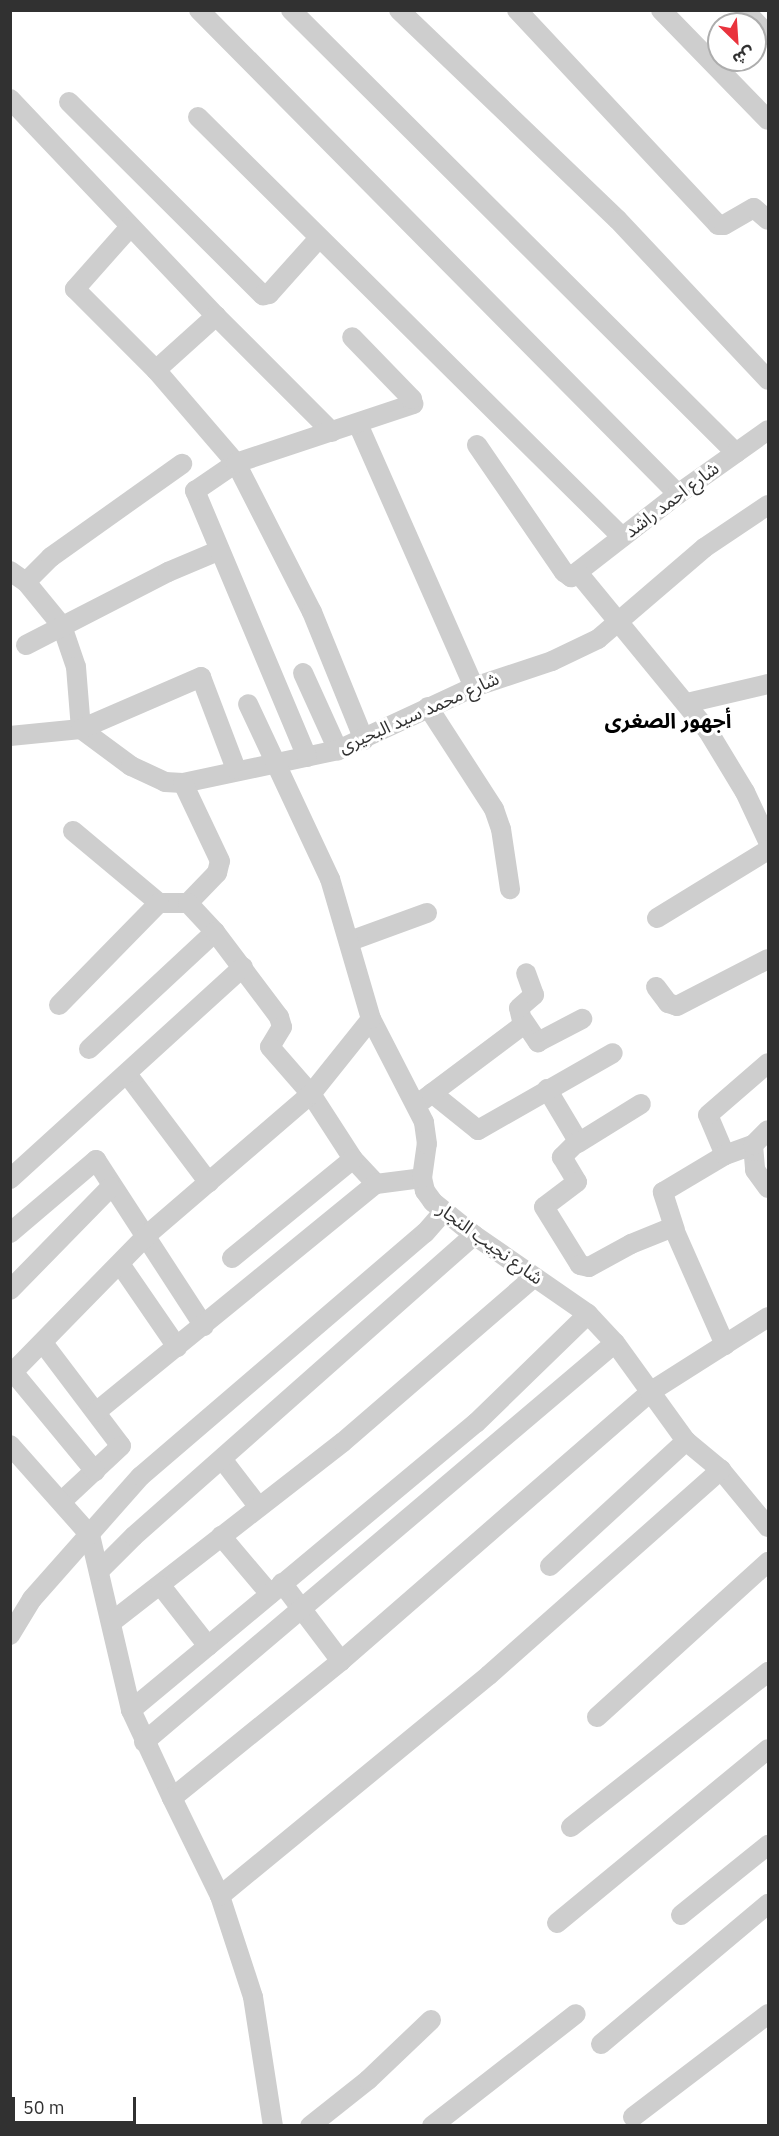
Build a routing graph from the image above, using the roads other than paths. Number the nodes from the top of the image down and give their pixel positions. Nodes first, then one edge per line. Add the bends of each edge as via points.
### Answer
1 (199, 10) edge
2 (291, 10) edge
3 (399, 10) edge
4 (517, 10) edge
5 (661, 10) edge
6 (744, 10) edge
7 (768, 35) edge
8 (10, 99) edge
9 (69, 102) dead end
10 (198, 117) dead end
11 (768, 120) edge
12 (768, 220) edge
13 (130, 227) junction
14 (319, 238) junction
15 (216, 316) junction
16 (352, 337) dead end
17 (156, 370) junction
18 (768, 380) edge
19 (358, 424) junction
20 (768, 430) edge
21 (332, 432) junction
22 (477, 445) dead end
23 (736, 453) junction
24 (236, 463) junction
25 (182, 464) dead end
26 (678, 494) junction
27 (768, 504) edge
28 (622, 537) junction
29 (220, 550) junction
30 (579, 574) junction
31 (18, 576) edge
32 (619, 621) junction
33 (62, 626) junction
34 (26, 645) dead end
35 (303, 673) dead end
36 (768, 684) edge
37 (474, 687) junction
38 (687, 703) junction
39 (248, 704) dead end
40 (428, 707) junction
41 (81, 729) junction
42 (10, 736) edge
43 (364, 740) junction
44 (338, 750) junction
45 (307, 757) junction
46 (277, 763) junction
47 (236, 769) junction
48 (183, 783) junction
49 (766, 827) edge
50 (73, 831) dead end
51 (768, 850) edge
52 (510, 889) dead end
53 (159, 903) junction
54 (188, 903) junction
55 (427, 913) dead end
56 (657, 918) dead end
57 (215, 932) junction
58 (350, 941) junction
59 (768, 959) edge
60 (243, 967) junction
61 (526, 973) dead end
62 (656, 987) dead end
63 (59, 1005) dead end
64 (370, 1019) junction
65 (582, 1019) dead end
66 (523, 1020) junction
67 (89, 1048) dead end
68 (613, 1053) dead end
69 (768, 1063) edge
70 (127, 1074) junction
71 (547, 1089) junction
72 (311, 1094) junction
73 (425, 1098) junction
74 (641, 1104) dead end
75 (768, 1130) edge
76 (578, 1143) junction
77 (753, 1145) junction
78 (725, 1155) junction
79 (353, 1159) junction
80 (422, 1178) junction
81 (10, 1179) edge
82 (209, 1183) junction
83 (376, 1184) junction
84 (111, 1187) junction
85 (768, 1188) edge
86 (444, 1212) junction
87 (675, 1230) junction
88 (10, 1233) edge
89 (147, 1235) junction
90 (474, 1235) junction
91 (232, 1258) dead end
92 (120, 1264) junction
93 (534, 1277) junction
94 (10, 1290) edge
95 (588, 1314) junction
96 (768, 1317) edge
97 (204, 1326) junction
98 (43, 1343) junction
99 (615, 1343) junction
100 (725, 1345) junction
101 (177, 1347) junction
102 (14, 1366) edge
103 (650, 1392) junction
104 (96, 1412) junction
105 (476, 1423) junction
106 (686, 1441) junction
107 (10, 1444) edge
108 (491, 1448) junction
109 (222, 1459) junction
110 (721, 1470) junction
111 (95, 1471) junction
112 (63, 1500) junction
113 (258, 1506) junction
114 (768, 1527) edge
115 (90, 1536) junction
116 (221, 1536) junction
117 (768, 1562) edge
118 (550, 1566) dead end
119 (99, 1571) junction
120 (161, 1586) junction
121 (276, 1588) junction
122 (303, 1608) junction
123 (113, 1621) junction
124 (10, 1635) edge
125 (208, 1646) junction
126 (341, 1661) junction
127 (768, 1672) edge
128 (131, 1710) junction
129 (597, 1716) dead end
130 (144, 1742) junction
131 (768, 1749) edge
132 (172, 1798) junction
133 (571, 1827) dead end
134 (768, 1845) edge
135 (220, 1896) junction
136 (768, 1904) edge
137 (681, 1915) dead end
138 (557, 1923) dead end
139 (576, 2014) dead end
140 (768, 2014) edge
141 (431, 2020) dead end
142 (601, 2044) dead end
143 (633, 2117) dead end
144 (273, 2126) edge
145 (310, 2126) edge
146 (432, 2126) edge

1 - 26 street
2 - 23 street
3 - 18 street via 618,220
4 - 12 street via 718,225 754,208
5 - 11 street
6 - 7 street
8 - 13 street
9 - 14 street via 263,295 269,294
10 - 14 street
13 - 15 street
13 - 17 street via 74,287
14 - 28 street
15 - 17 street
15 - 21 street
16 - 19 street via 414,401
17 - 24 street
19 - 21 street
19 - 37 street
20 - 23 street, شارع احمد راشد
21 - 24 street
22 - 30 street via 564,572 572,577
23 - 26 street, شارع احمد راشد
24 - 29 street via 195,491
24 - 43 street via 312,612
25 - 31 street
26 - 28 street, شارع احمد راشد
27 - 32 street, شارع محمد سيد البحيرى via 704,548
28 - 30 street, شارع احمد راشد
29 - 33 street
29 - 45 street
30 - 32 street
31 - 33 street
32 - 37 street, شارع محمد سيد البحيرى via 576,651
32 - 38 street
33 - 34 street
33 - 41 street via 76,667
35 - 44 street
36 - 38 street
37 - 40 street, شارع محمد سيد البحيرى
38 - 49 street
39 - 46 street
40 - 43 street, شارع محمد سيد البحيرى
40 - 52 street via 494,809
41 - 42 street
41 - 47 street via 201,677
41 - 48 street, شارع محمد سيد البحيرى via 147,776
43 - 44 street, شارع محمد سيد البحيرى
44 - 45 street, شارع محمد سيد البحيرى
45 - 46 street, شارع محمد سيد البحيرى
46 - 47 street, شارع محمد سيد البحيرى
46 - 58 street via 330,879
47 - 48 street, شارع محمد سيد البحيرى
48 - 54 street via 220,861 217,873
50 - 53 street
51 - 56 street
53 - 54 street
53 - 63 street
54 - 57 street
55 - 58 street
57 - 60 street
57 - 67 street
58 - 64 street
59 - 62 street via 677,1006 668,1003
60 - 70 street
60 - 72 street via 281,1022 270,1047
61 - 66 street via 534,995 519,1008
64 - 72 street
64 - 73 street
65 - 66 street via 538,1042
66 - 73 street via 521,1028
68 - 71 street
69 - 78 street via 708,1115
70 - 81 street
70 - 82 street
71 - 73 street via 478,1130
71 - 76 street
72 - 79 street
72 - 82 street
73 - 80 street via 427,1144
74 - 76 street
75 - 77 street
76 - 87 street via 562,1157 577,1182 546,1202 545,1210 584,1267 668,1227
77 - 78 street
77 - 85 street via 755,1170
78 - 87 street via 663,1192
79 - 83 street
79 - 91 street
80 - 83 street
80 - 86 street, شارع نجيب النجار via 425,1191
82 - 89 street
83 - 97 street
84 - 88 street via 93,1160
84 - 89 street
84 - 94 street
86 - 90 street, شارع نجيب النجار
86 - 115 street via 425,1233 161,1457
87 - 100 street
89 - 92 street
89 - 97 street
90 - 93 street, شارع نجيب النجار
90 - 109 street
92 - 98 street
92 - 101 street
93 - 95 street, شارع نجيب النجار
93 - 113 street via 343,1442
95 - 99 street, شارع نجيب النجار
95 - 105 street
96 - 100 street
97 - 101 street
98 - 102 street
98 - 104 street
99 - 103 street, شارع نجيب النجار
99 - 108 street
100 - 103 street
101 - 104 street
102 - 111 street
103 - 106 street, شارع نجيب النجار
103 - 126 street
104 - 111 street via 120,1446
105 - 108 street
105 - 121 street
106 - 110 street, شارع نجيب النجار
106 - 118 street
107 - 112 street
108 - 122 street
109 - 113 street
109 - 119 street
110 - 114 street, شارع نجيب النجار
110 - 135 street via 489,1675
111 - 112 street
112 - 115 street
113 - 116 street
115 - 119 street
115 - 124 street via 32,1599
116 - 120 street
116 - 121 street
117 - 129 street
119 - 123 street
120 - 123 street
120 - 125 street
121 - 122 street
121 - 125 street
122 - 126 street
122 - 130 street
123 - 128 street
125 - 128 street
126 - 132 street
127 - 133 street
128 - 130 street
130 - 132 street
131 - 138 street
132 - 135 street
134 - 137 street
135 - 144 street via 254,1997
136 - 142 street
139 - 146 street
140 - 143 street
141 - 145 street via 368,2080

